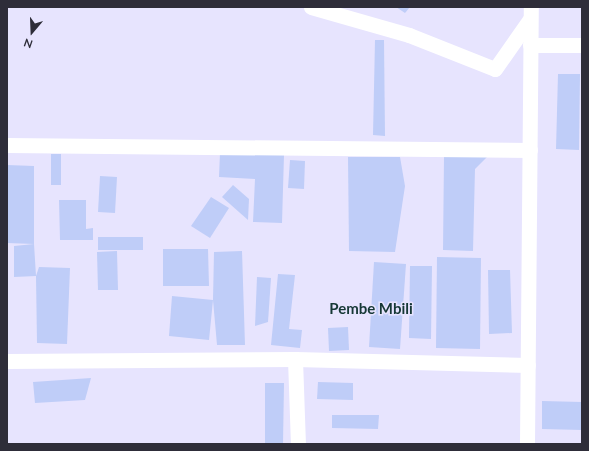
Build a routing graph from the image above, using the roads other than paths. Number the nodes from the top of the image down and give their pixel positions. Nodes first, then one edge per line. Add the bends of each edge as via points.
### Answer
1 (311, 7) edge
2 (531, 13) edge
3 (530, 45) junction
4 (582, 46) edge
5 (7, 145) edge
6 (530, 150) junction
7 (295, 359) junction
8 (7, 361) edge
9 (528, 365) junction
10 (298, 444) edge
11 (527, 444) edge

1 - 2 street via 409,35 495,69
2 - 3 street
3 - 4 street
3 - 6 street
5 - 6 street
6 - 9 street
7 - 8 street
7 - 9 street
7 - 10 street
9 - 11 street

